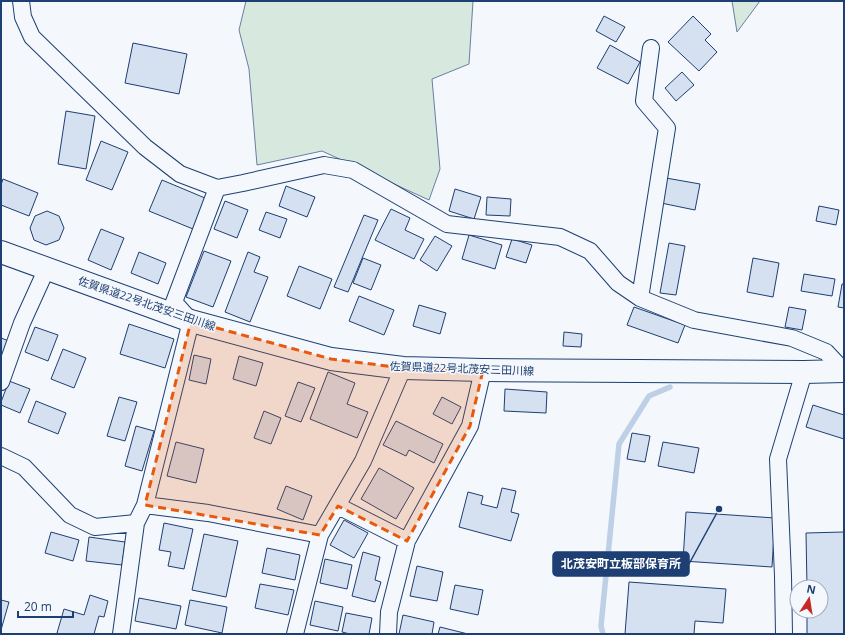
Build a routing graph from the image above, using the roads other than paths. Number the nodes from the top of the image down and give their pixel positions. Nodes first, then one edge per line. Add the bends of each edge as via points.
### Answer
1 (21, 1) edge
2 (651, 48) dead end
3 (217, 188) junction
4 (1, 252) edge
5 (47, 268) junction
6 (640, 298) junction
7 (191, 321) junction
8 (403, 368) junction
9 (483, 370) junction
10 (844, 371) edge
11 (804, 372) junction
12 (1, 382) edge
13 (1, 456) edge
14 (145, 504) junction
15 (338, 506) junction
16 (136, 523) junction
17 (320, 535) junction
18 (407, 541) junction
19 (121, 634) edge
20 (295, 634) edge
21 (388, 634) edge
22 (784, 634) edge

1 - 3 street via 23,17 32,37 145,147 180,174
2 - 6 street via 644,101 667,128
3 - 6 street via 324,165 353,170 447,224 560,237 590,251 618,283
3 - 7 street via 174,302
4 - 5 main road, 佐賀県道22号北茂安三田川線
5 - 7 main road, 佐賀県道22号北茂安三田川線
5 - 12 street via 22,323
6 - 10 street via 694,320 792,338 826,352
7 - 8 main road, 佐賀県道22号北茂安三田川線 via 331,359
7 - 14 street
8 - 9 main road, 佐賀県道22号北茂安三田川線
8 - 15 street via 363,461
9 - 11 main road, 佐賀県道22号北茂安三田川線
9 - 18 street via 470,426
10 - 11 main road, 佐賀県道22号北茂安三田川線
11 - 22 street via 778,459
13 - 16 street via 24,467 70,515 76,518 95,527
14 - 16 street
14 - 17 street via 208,513
15 - 17 street
15 - 18 street
16 - 19 street
17 - 20 street
18 - 21 street via 389,612

